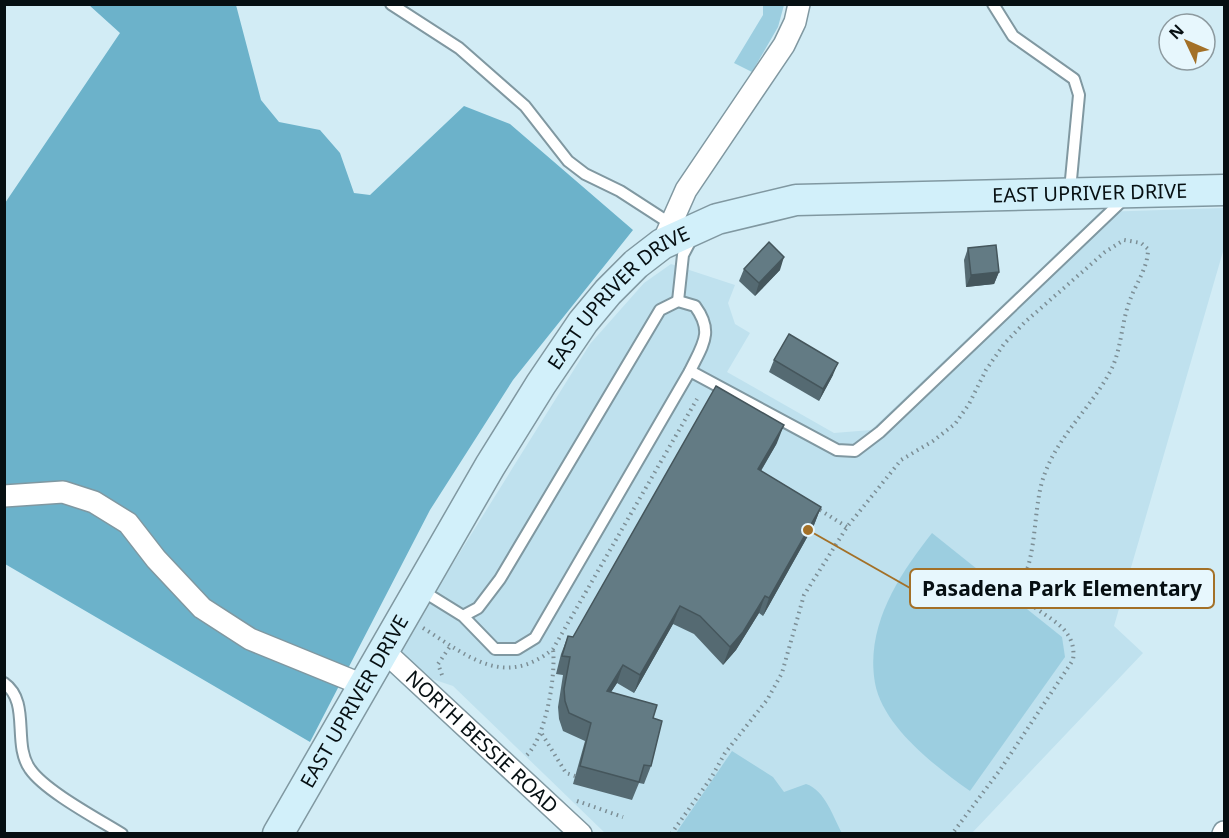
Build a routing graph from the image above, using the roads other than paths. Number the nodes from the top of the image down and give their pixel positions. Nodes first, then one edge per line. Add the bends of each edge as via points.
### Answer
1 (391, 4) edge
2 (799, 4) edge
3 (993, 4) edge
4 (1224, 190) edge
5 (1131, 192) junction
6 (1070, 194) junction
7 (677, 232) junction
8 (678, 301) junction
9 (690, 371) junction
10 (4, 496) edge
11 (418, 588) junction
12 (463, 616) junction
13 (383, 650) junction
14 (4, 682) edge
15 (363, 685) junction
16 (122, 834) edge
17 (278, 834) edge
18 (581, 834) edge

1 - 7 lane via 459,48 525,106 568,161 620,191
2 - 7 street via 784,45 686,190
3 - 6 lane via 1013,36 1074,79 1079,95
4 - 5 main road, EAST UPRIVER DRIVE
5 - 6 main road, EAST UPRIVER DRIVE
5 - 9 lane via 880,432 855,451 837,450
6 - 7 main road, EAST UPRIVER DRIVE via 796,200
7 - 8 lane via 683,255
7 - 11 main road, EAST UPRIVER DRIVE via 629,271 583,322 490,466
8 - 9 lane via 695,306 705,320 706,338
8 - 12 lane via 660,310 646,329 500,579 478,608
9 - 12 lane via 535,638 517,649 495,649
10 - 15 street via 63,492 94,502 128,523 202,608 250,639
11 - 12 lane
11 - 13 main road, EAST UPRIVER DRIVE
13 - 15 main road, EAST UPRIVER DRIVE
13 - 18 street, NORTH BESSIE ROAD
14 - 16 lane via 17,696 23,753 30,769 53,789
15 - 17 main road, EAST UPRIVER DRIVE

